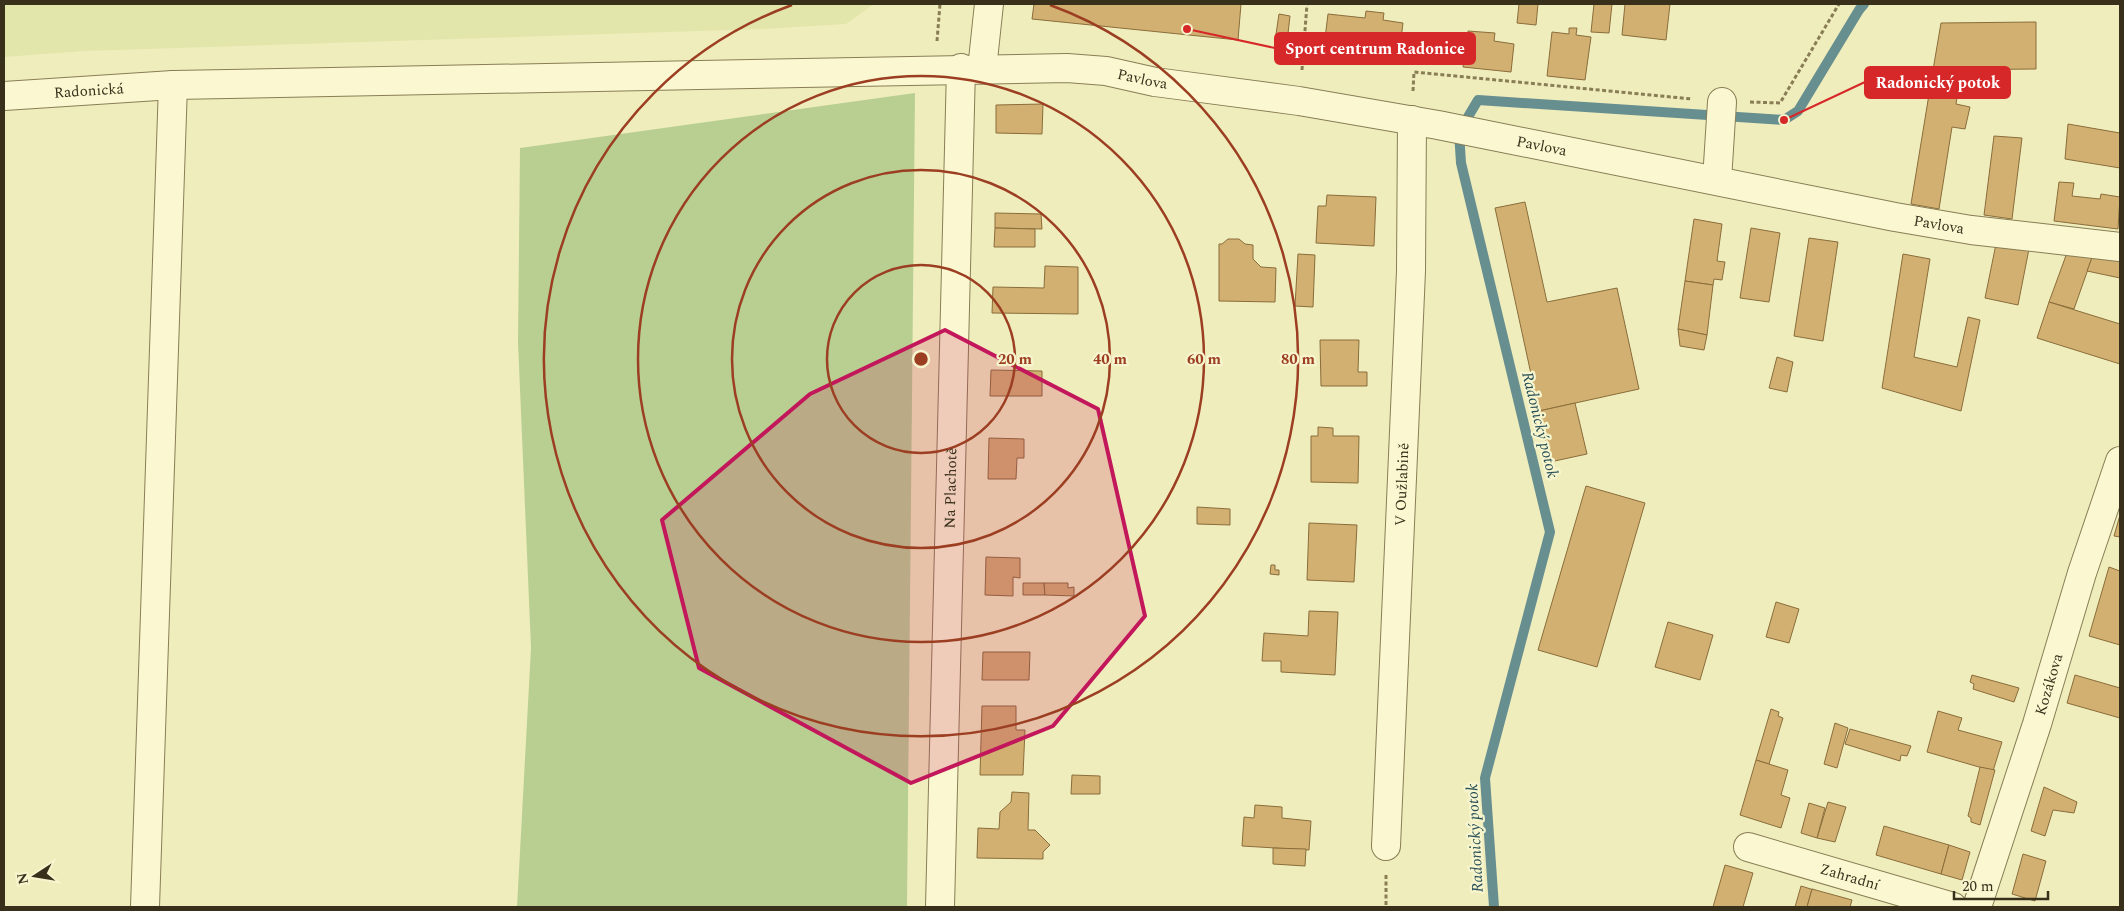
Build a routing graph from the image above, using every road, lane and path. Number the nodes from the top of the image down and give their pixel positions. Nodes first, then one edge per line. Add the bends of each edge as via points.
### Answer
1 (940, 4) edge
2 (988, 4) edge
3 (1308, 4) edge
4 (1838, 4) edge
5 (959, 69) junction
6 (173, 85) junction
7 (4, 96) edge
8 (1299, 101) junction
9 (1722, 103) junction
10 (1412, 120) junction
11 (1716, 180) junction
12 (2120, 247) edge
13 (2120, 462) edge
14 (1386, 846) dead end
15 (1748, 847) dead end
16 (145, 907) edge
17 (940, 907) edge
18 (1953, 907) edge
19 (1977, 907) edge

1 - 5 path
2 - 5 street, Na Plachotě
3 - 8 path
4 - 9 path via 1780,103
5 - 6 street, Pavlova
5 - 8 street, Pavlova via 1106,71 1155,82
5 - 17 street, Na Plachotě
6 - 7 street, Radonická
6 - 16 street
8 - 10 street, Pavlova
9 - 10 path via 1414,72
9 - 11 street
10 - 11 street, Pavlova
10 - 14 street, V Oužlabině via 1411,271
11 - 12 street, Pavlova via 1894,217
13 - 19 street, Kozákova
15 - 18 street, Zahradní

